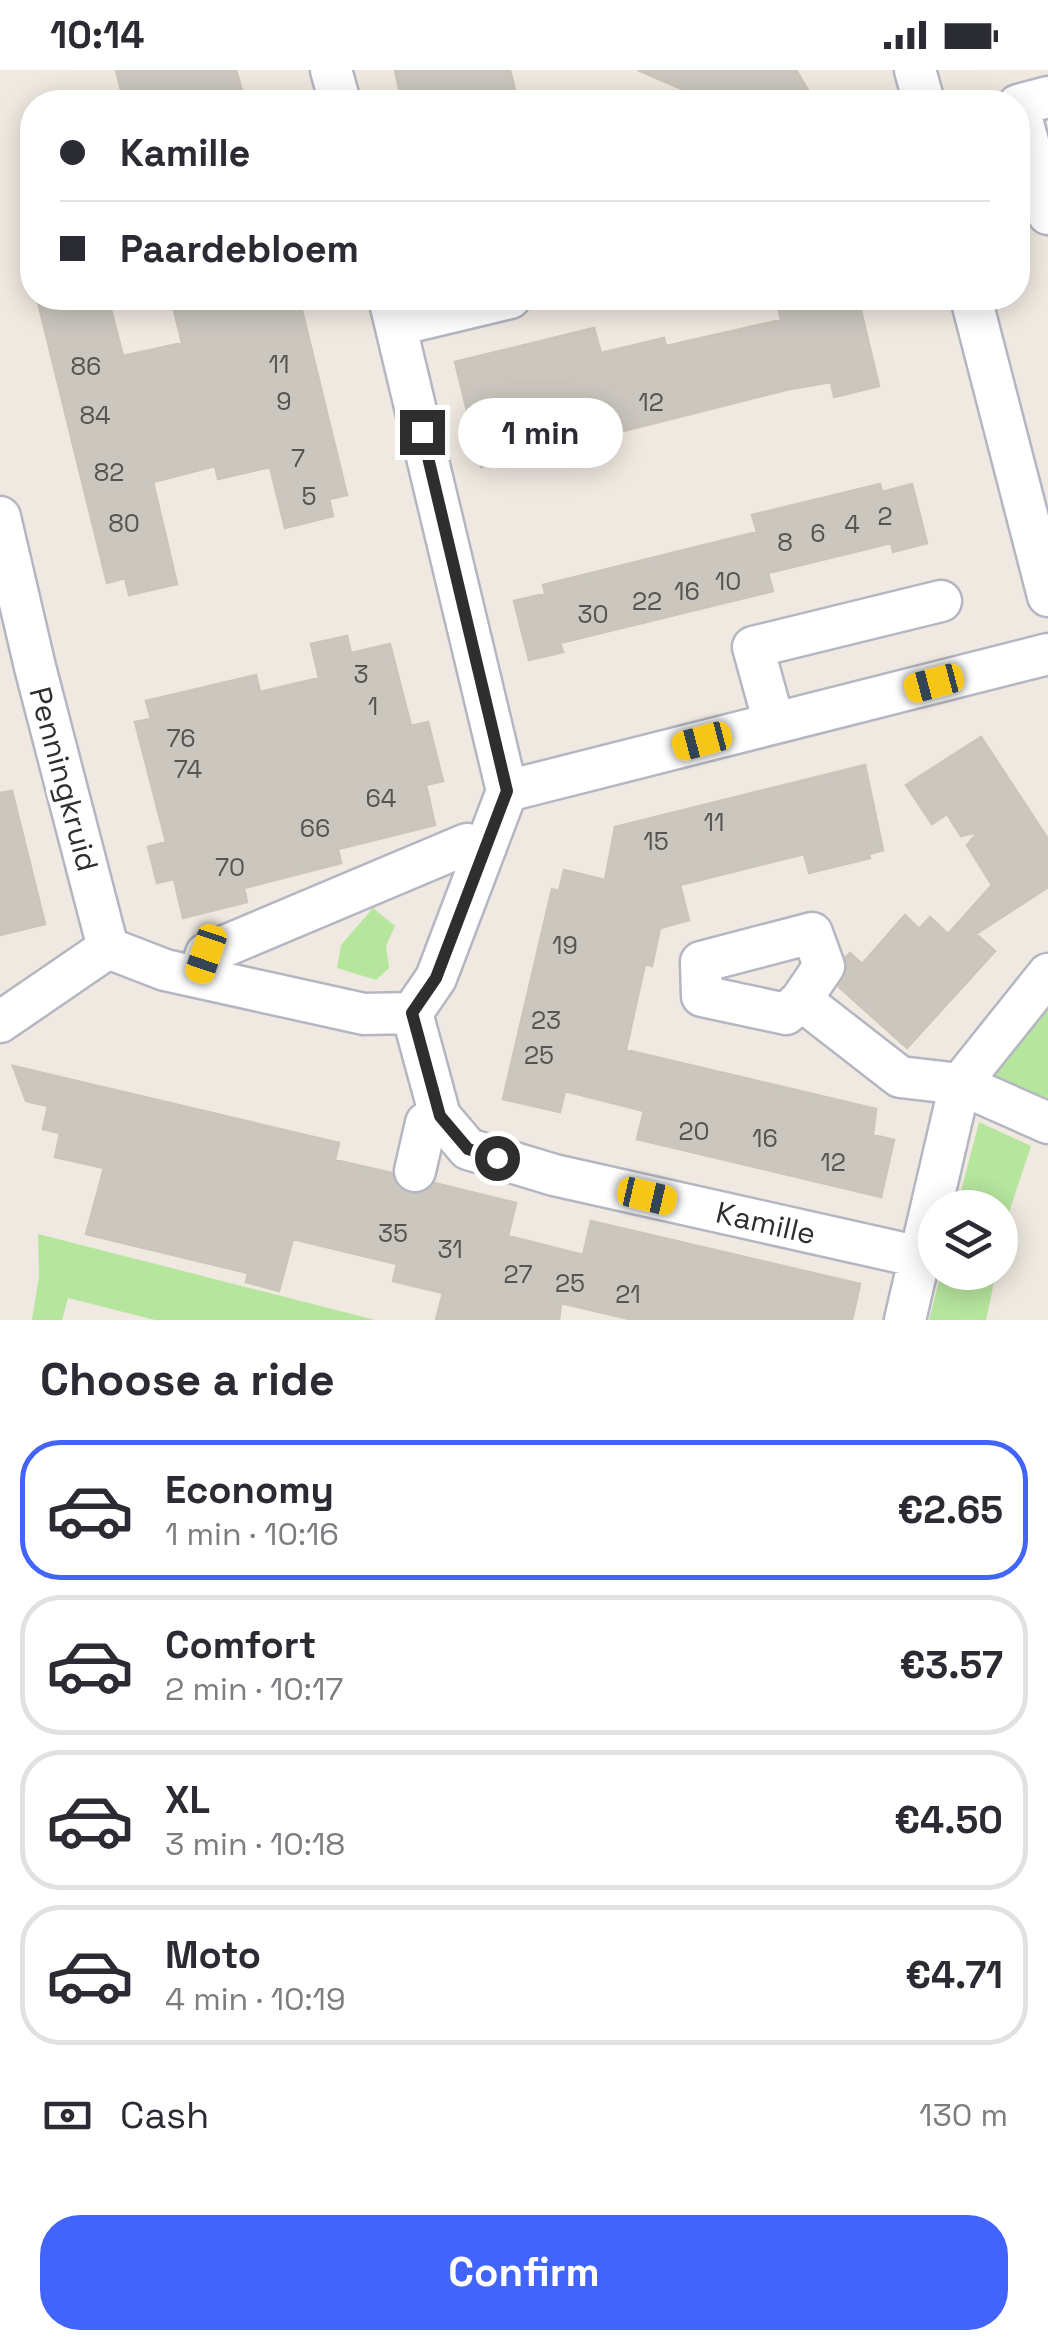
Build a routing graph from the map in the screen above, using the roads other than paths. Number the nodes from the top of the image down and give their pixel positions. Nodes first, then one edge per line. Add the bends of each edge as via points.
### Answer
1 (1030, 148) edge
2 (1048, 214) edge
3 (974, 310) edge
4 (393, 312) edge
5 (0, 518) edge
6 (1048, 596) edge
7 (941, 601) dead end
8 (1048, 654) edge
9 (774, 723) junction
10 (507, 791) junction
11 (486, 847) junction
12 (108, 948) junction
13 (1048, 974) edge
14 (198, 977) junction
15 (801, 1000) dead end
16 (412, 1013) junction
17 (0, 1022) edge
18 (960, 1084) junction
19 (440, 1116) junction
20 (1048, 1123) edge
21 (415, 1171) dead end
22 (935, 1190) edge
23 (918, 1257) edge
24 (918, 1265) edge
25 (905, 1320) edge

1 - 2 street
3 - 6 street
4 - 10 street
5 - 12 street, Penningkruid
7 - 9 street via 754,646
8 - 9 street
9 - 10 street
10 - 11 street
11 - 14 street via 467,844 206,954
11 - 16 street via 436,978
12 - 14 street
12 - 17 street
13 - 18 street
14 - 16 street via 364,1014
15 - 18 street via 900,1076
16 - 19 street, Kamille
18 - 20 street
18 - 22 street
19 - 21 street via 426,1124
19 - 23 street, Kamille via 468,1149 554,1175
24 - 25 street

